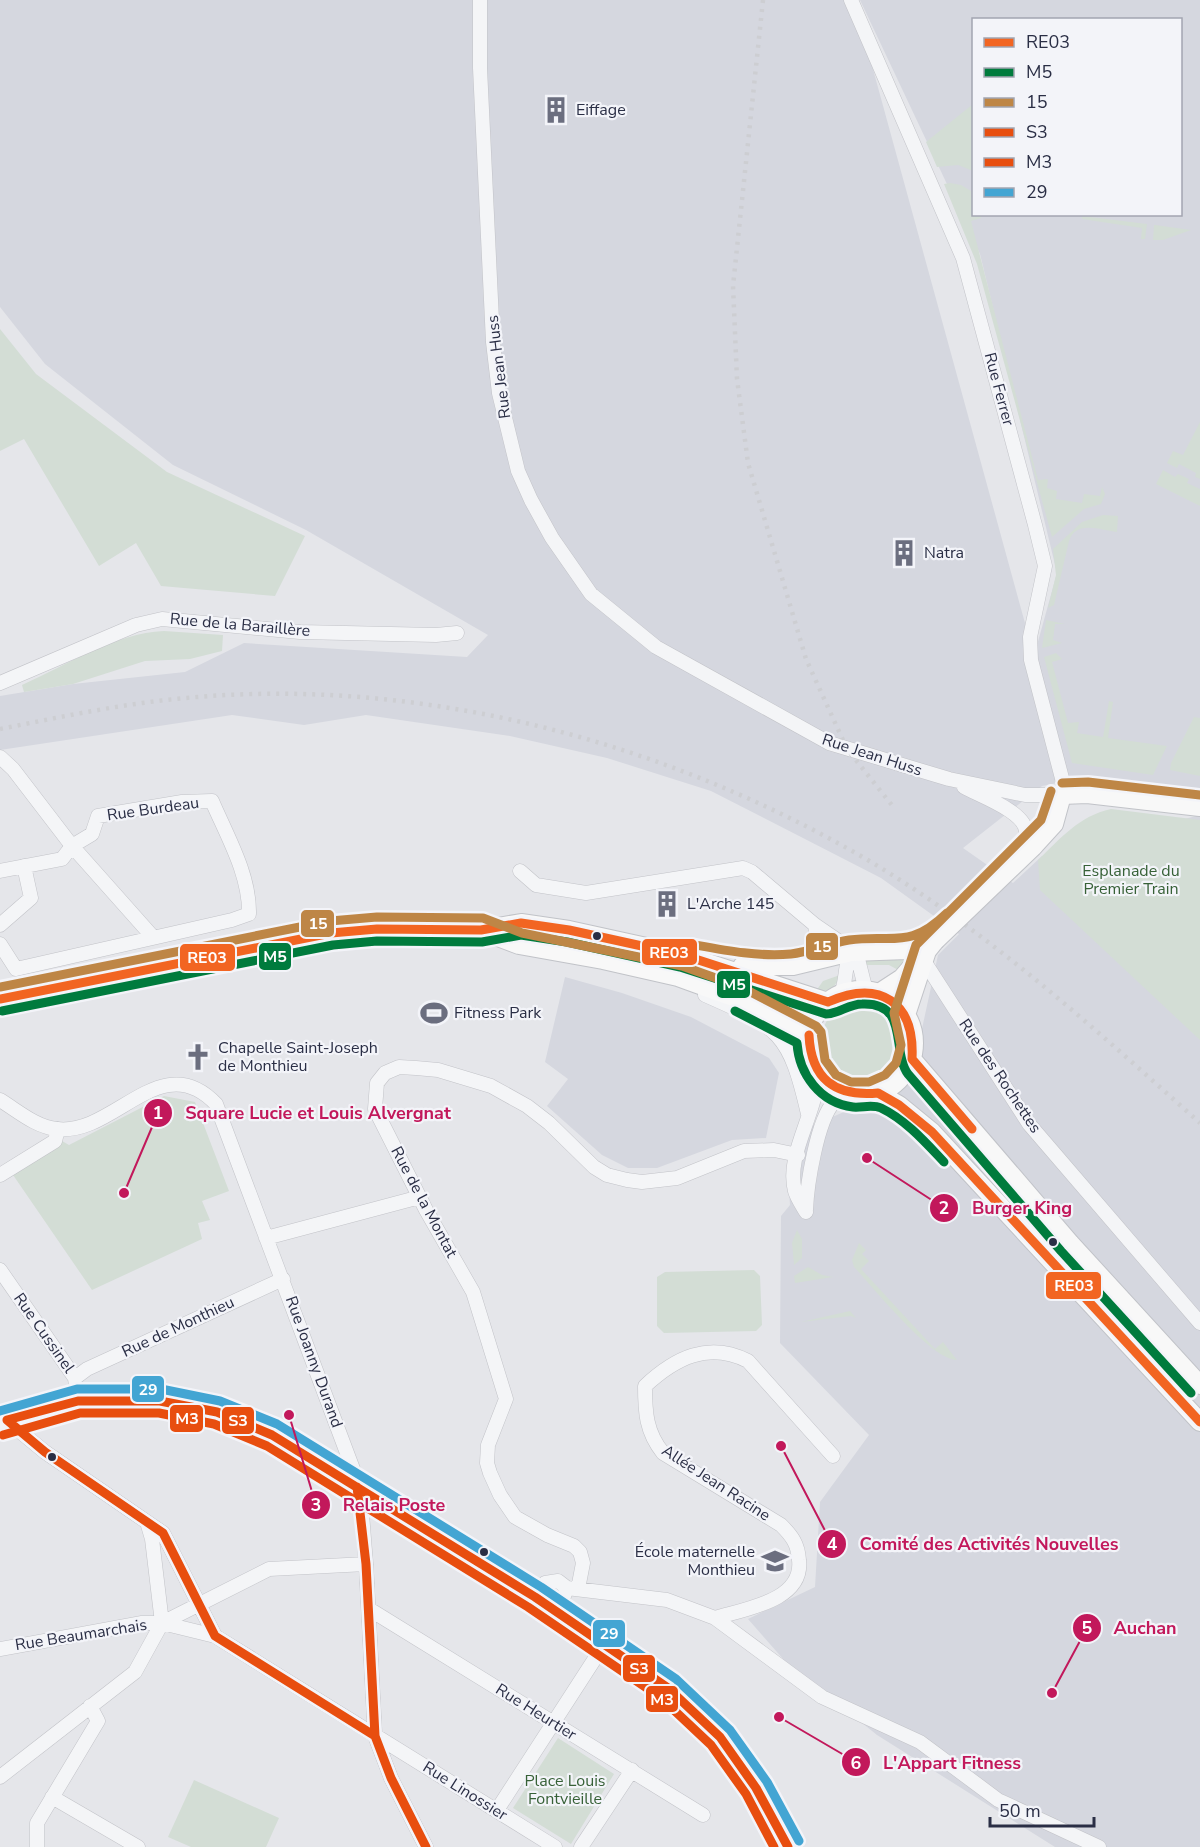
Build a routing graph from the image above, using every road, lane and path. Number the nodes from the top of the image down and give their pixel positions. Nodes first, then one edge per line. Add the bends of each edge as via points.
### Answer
1 (480, 0) edge
2 (851, 0) edge
3 (457, 633) dead end
4 (0, 683) edge
5 (0, 757) edge
6 (949, 779) junction
7 (1062, 795) junction
8 (1200, 807) edge
9 (1029, 842) junction
10 (72, 846) junction
11 (24, 866) junction
12 (0, 871) edge
13 (520, 871) dead end
14 (0, 925) edge
15 (815, 925) junction
16 (481, 930) junction
17 (152, 936) junction
18 (935, 941) junction
19 (0, 944) edge
20 (851, 952) junction
21 (682, 955) junction
22 (924, 961) junction
23 (811, 962) junction
24 (678, 977) junction
25 (873, 992) junction
26 (834, 998) junction
27 (0, 999) edge
28 (906, 1015) junction
29 (809, 1035) junction
30 (912, 1059) junction
31 (817, 1073) junction
32 (878, 1093) junction
33 (851, 1095) junction
34 (0, 1100) edge
35 (808, 1114) junction
36 (57, 1130) junction
37 (798, 1155) junction
38 (0, 1175) edge
39 (420, 1197) junction
40 (266, 1238) junction
41 (0, 1270) edge
42 (283, 1279) junction
43 (1200, 1323) edge
44 (75, 1378) junction
45 (1200, 1385) edge
46 (78, 1401) junction
47 (2, 1420) edge
48 (1200, 1422) edge
49 (833, 1456) dead end
50 (357, 1487) junction
51 (147, 1522) junction
52 (366, 1564) junction
53 (572, 1588) junction
54 (535, 1597) junction
55 (198, 1606) junction
56 (369, 1609) junction
57 (558, 1612) junction
58 (715, 1618) junction
59 (162, 1623) junction
60 (215, 1636) junction
61 (605, 1643) junction
62 (0, 1649) edge
63 (90, 1706) junction
64 (554, 1723) junction
65 (375, 1736) junction
66 (632, 1770) junction
67 (0, 1777) edge
68 (52, 1797) junction
69 (497, 1810) junction
70 (703, 1815) dead end
71 (37, 1847) edge
72 (138, 1847) edge
73 (426, 1847) edge
74 (555, 1847) edge
75 (581, 1847) edge
76 (788, 1847) edge
77 (1099, 1847) edge

1 - 6 street, Rue Jean Huss via 493,342 499,393 518,471 552,538 591,594 656,647 829,743
2 - 7 street, Rue Ferrer via 963,258 1035,525 1045,566 1030,637 1031,660 1063,782
3 - 4 street, Rue de la Baraillère via 300,632 162,618 136,625
5 - 10 street
6 - 7 street, Rue Jean Huss via 1024,795
6 - 9 street, Rue Jean Huss via 1016,813 1024,822
7 - 8 main road
7 - 9 main road via 1054,824
9 - 18 main road, bridge via 1018,861
10 - 11 street, Rue Burdeau via 62,859
10 - 17 street
10 - 17 street, Rue Burdeau via 92,834 98,816 212,801 238,862 249,898 249,914
11 - 12 street
11 - 14 street via 31,898
13 - 15 street via 536,885 586,892 743,868
15 - 20 street via 839,939
15 - 23 street via 817,937
16 - 21 main road via 521,923
16 - 24 main road via 519,945
16 - 27 main road via 376,928 332,933
17 - 19 street, Rue Burdeau via 16,969
18 - 20 main road via 908,950
18 - 22 main road
18 - 25 main road via 902,978
20 - 23 main road
20 - 25 street
20 - 26 street via 846,963 845,986
21 - 23 main road via 751,967
21 - 26 main road
22 - 28 main road
22 - 43 street, Rue des Rochettes via 1029,1124
24 - 29 main road via 736,998
24 - 35 street via 777,1033 800,1077
25 - 26 main road
25 - 28 main road via 894,1002
26 - 29 main road via 812,1022
28 - 30 main road via 912,1029
29 - 31 main road via 808,1048
30 - 32 main road via 899,1080
30 - 45 main road via 1070,1243
31 - 33 main road
31 - 35 street via 818,1090
32 - 33 main road
32 - 48 main road via 932,1132
33 - 37 street via 840,1098 829,1110 808,1180 806,1212 795,1190
34 - 36 street via 39,1125
35 - 37 street
36 - 38 street via 55,1141
36 - 40 street, Rue Joanny Durand via 77,1129 157,1088 179,1083 202,1090 220,1113
37 - 39 street, Rue de la Montat via 744,1150 677,1178 642,1182 607,1175 549,1123 507,1094 460,1076 399,1067 385,1073 377,1083 375,1109
39 - 40 street
39 - 53 street, Rue de la Montat via 473,1292 506,1399 488,1445 490,1473 515,1516 580,1552 583,1563
40 - 42 street, Rue Joanny Durand
41 - 44 street, Rue Cussinel
42 - 44 street, Rue de Monthieu
42 - 50 street, Rue Joanny Durand
44 - 46 street, Rue Cussinel
46 - 47 street
46 - 50 street via 160,1401 217,1412 272,1435
47 - 51 street
49 - 58 street, Allée Jean Racine via 748,1361 732,1353 700,1353 680,1359 645,1386 645,1416 650,1435 663,1453 781,1525 794,1537 798,1548 796,1582 783,1594
50 - 52 street, Rue Joanny Durand
50 - 54 street
51 - 55 street via 163,1533
51 - 59 street
52 - 55 street via 269,1569
52 - 56 street, Rue Joanny Durand
53 - 54 street via 550,1581
53 - 57 street
53 - 58 street via 667,1600
54 - 57 street
55 - 59 street
55 - 60 street
56 - 64 street, Rue Heurtier
56 - 65 street, Rue Joanny Durand
57 - 61 street
58 - 77 street via 822,1697 920,1742 998,1800
59 - 60 street
59 - 62 street, Rue Beaumarchais via 142,1623
59 - 63 street via 135,1672
60 - 65 street, Rue Linossier
61 - 64 street
61 - 76 street via 668,1688 720,1737 756,1788
63 - 67 street
63 - 68 street via 98,1720
64 - 66 street, Rue Heurtier
64 - 69 street
65 - 69 street, Rue Linossier
65 - 73 street, Rue Joanny Durand
66 - 70 street, Rue Heurtier
66 - 75 street
68 - 71 street via 37,1823
68 - 72 street
69 - 74 street, Rue Linossier

